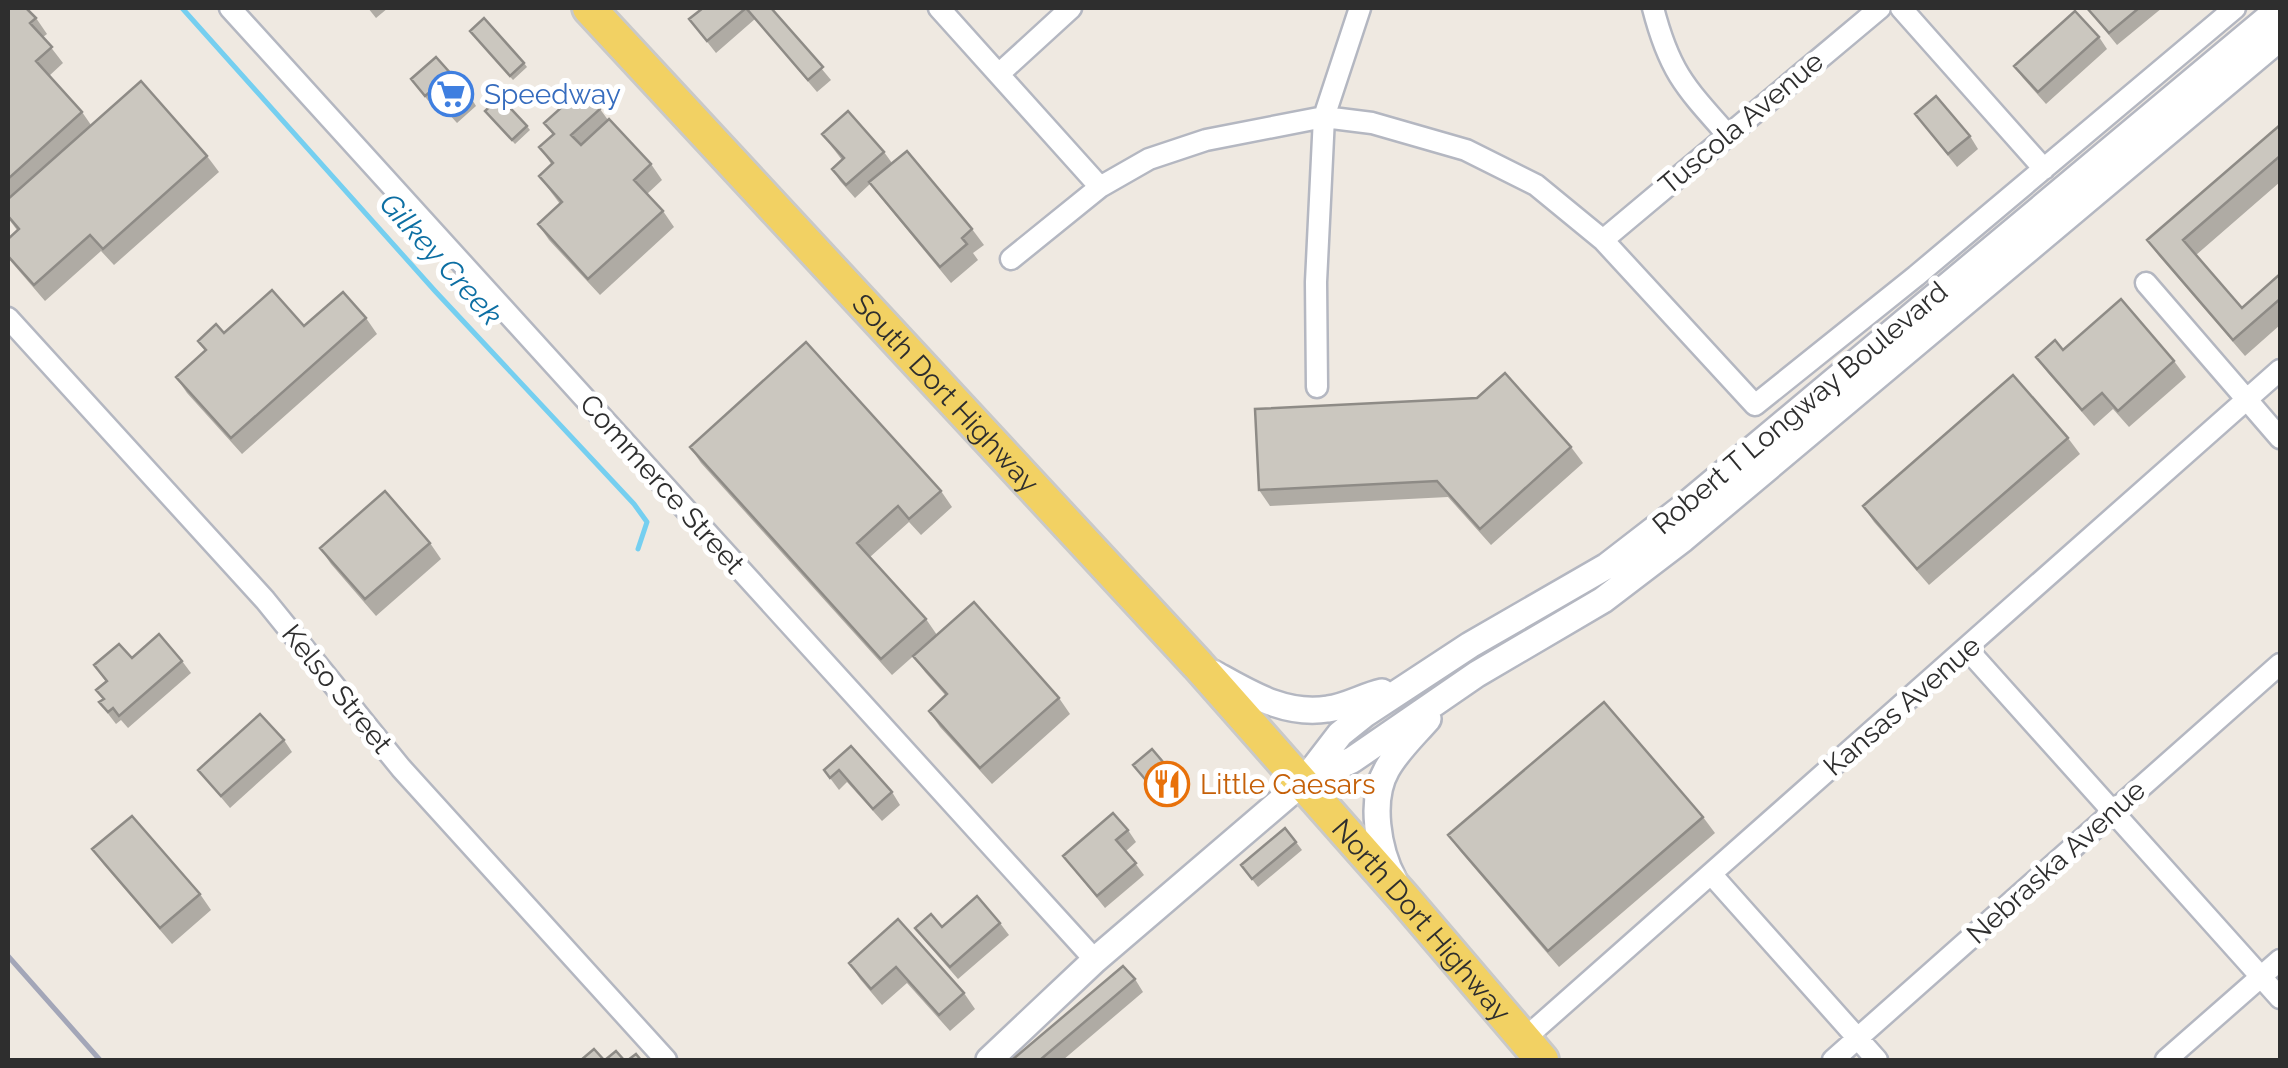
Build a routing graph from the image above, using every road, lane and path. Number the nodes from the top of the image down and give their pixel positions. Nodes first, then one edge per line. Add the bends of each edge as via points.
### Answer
1 (230, 8) edge
2 (940, 8) edge
3 (1071, 8) edge
4 (1360, 8) edge
5 (1653, 8) edge
6 (1880, 8) edge
7 (1900, 8) edge
8 (2236, 8) edge
9 (2280, 8) edge
10 (599, 11) edge
11 (2280, 38) edge
12 (1000, 73) junction
13 (1324, 117) junction
14 (1726, 133) junction
15 (2044, 169) junction
16 (1100, 186) junction
17 (1602, 240) junction
18 (1011, 258) dead end
19 (2146, 283) dead end
20 (8, 318) edge
21 (2280, 370) edge
22 (1317, 387) dead end
23 (2247, 400) junction
24 (2280, 438) edge
25 (1692, 500) junction
26 (1722, 504) junction
27 (1967, 649) junction
28 (2280, 664) edge
29 (1198, 665) junction
30 (1477, 674) junction
31 (1406, 685) junction
32 (1303, 782) junction
33 (2113, 812) junction
34 (1712, 874) junction
35 (1404, 897) junction
36 (1096, 960) junction
37 (2280, 960) edge
38 (2262, 976) junction
39 (2280, 998) edge
40 (1857, 1039) junction
41 (1532, 1050) edge
42 (666, 1060) edge
43 (989, 1060) edge
44 (1833, 1060) edge
45 (1877, 1060) edge
46 (2166, 1060) edge

1 - 36 street, Commerce Street
2 - 12 street
3 - 12 street
4 - 13 street
5 - 14 street via 1669,62
6 - 14 street, Tuscola Avenue
7 - 15 street
8 - 15 street
9 - 25 street, Robert T Longway Boulevard
10 - 29 main road, South Dort Highway
11 - 26 street, Robert T Longway Boulevard
12 - 16 street
13 - 16 street via 1206,140 1149,158
13 - 17 street via 1372,123 1466,150 1536,185
13 - 22 street
14 - 17 street, Tuscola Avenue
15 - 17 street via 1755,405
16 - 18 street
19 - 23 street
20 - 42 street, Kelso Street via 266,600 401,768
21 - 23 street, Kansas Avenue
23 - 24 street
23 - 27 street, Kansas Avenue
25 - 26 street
25 - 31 street, Robert T Longway Boulevard via 1607,566
26 - 30 street, Robert T Longway Boulevard via 1603,600
27 - 33 street
27 - 34 street, Kansas Avenue
28 - 33 street, Nebraska Avenue
29 - 31 street via 1283,708 1306,711
29 - 32 main road, South Dort Highway
30 - 32 street, Robert T Longway Boulevard via 1352,760
30 - 35 street via 1385,772 1379,826 1387,867
31 - 32 street, Robert T Longway Boulevard via 1340,734
32 - 35 main road, North Dort Highway
32 - 36 street, Robert T Longway Boulevard
33 - 38 street
33 - 40 street, Nebraska Avenue
34 - 40 street
34 - 41 street, Kansas Avenue
35 - 41 main road, North Dort Highway
36 - 43 street, Robert T Longway Boulevard
37 - 38 street
38 - 39 street
38 - 46 street
40 - 44 street, Nebraska Avenue
40 - 45 street

